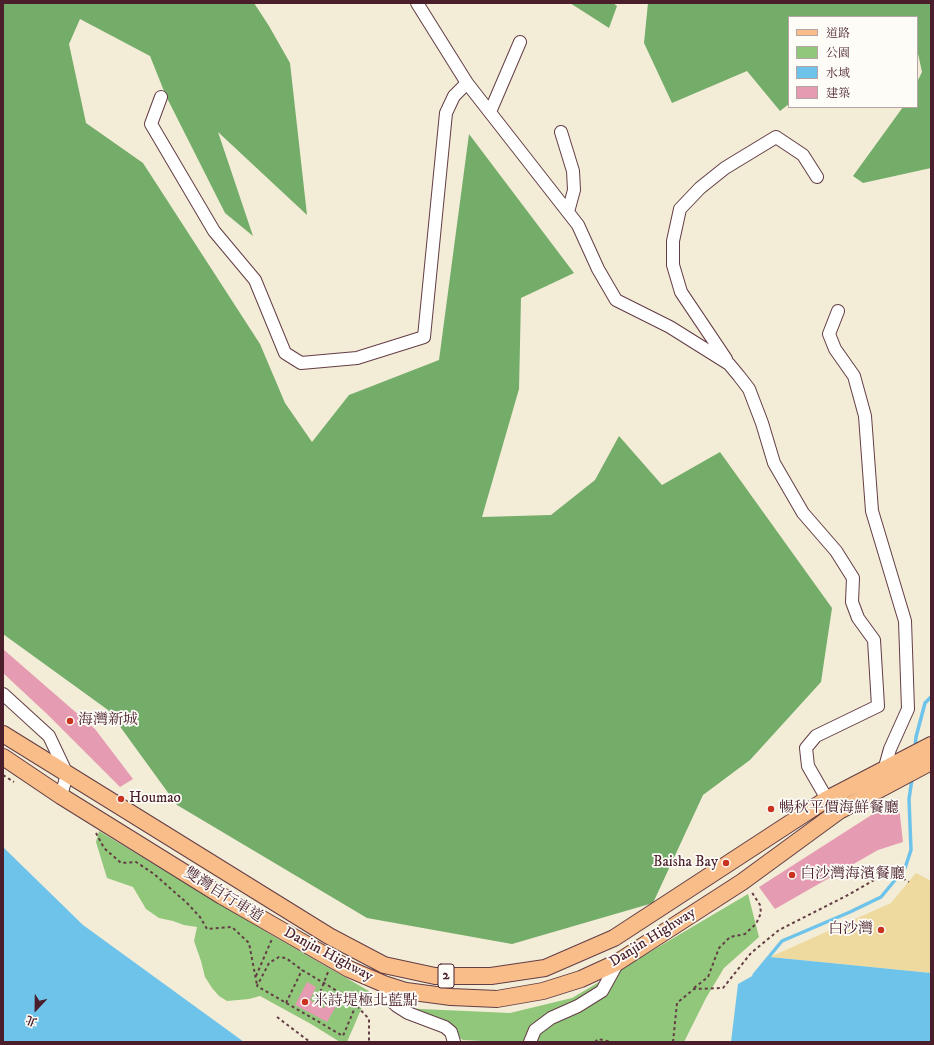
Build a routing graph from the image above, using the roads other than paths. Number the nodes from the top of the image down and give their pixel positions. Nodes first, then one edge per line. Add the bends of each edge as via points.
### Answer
1 (417, 3) edge
2 (520, 42) dead end
3 (467, 83) junction
4 (161, 97) dead end
5 (490, 112) junction
6 (562, 132) dead end
7 (817, 177) dead end
8 (568, 212) junction
9 (838, 311) dead end
10 (729, 364) junction
11 (3, 694) edge
12 (3, 734) edge
13 (930, 751) edge
14 (3, 757) edge
15 (891, 766) junction
16 (67, 774) junction
17 (877, 790) junction
18 (61, 796) junction
19 (827, 799) junction
20 (838, 811) junction
21 (618, 962) junction
22 (384, 984) junction
23 (454, 1042) edge
24 (530, 1042) edge

1 - 3 street
2 - 5 street
3 - 4 street via 454,96 446,113 424,337 358,358 300,363 285,353 256,280 214,231 151,124
3 - 5 street
5 - 8 street
6 - 8 street via 573,171 574,190
7 - 10 street via 803,155 776,137 725,168 700,188 680,209 673,242 673,265 681,292
8 - 10 street via 578,225 598,269 616,300 670,327
9 - 15 street via 829,334 835,349 854,376 865,416 872,511 905,621 908,709 890,749
10 - 19 street via 749,389 774,463 803,513 836,551 852,578 852,602 858,618 874,640 878,706 816,736 806,748 808,766
11 - 16 street via 49,736
12 - 16 main road, Danjin Highway / 2
13 - 15 main road, 2
13 - 17 main road, Danjin Highway / 2 via 902,778
14 - 18 main road, Danjin Highway / 2
15 - 17 street
15 - 19 main road, Danjin Highway / 2
16 - 18 street
16 - 19 main road, Danjin Highway / 2 via 328,936 384,965 435,976 491,976 545,968 614,938
17 - 20 main road, Danjin Highway / 2
18 - 22 main road, Danjin Highway / 2 via 222,896 349,969
19 - 20 street
20 - 21 main road, Danjin Highway / 2 via 742,882
21 - 22 main road, Danjin Highway / 2 via 573,982 543,991 497,999 451,998 406,991
21 - 24 street via 602,992 551,1018 535,1030
22 - 23 street via 386,996 397,1006 408,1013 445,1027 451,1032

